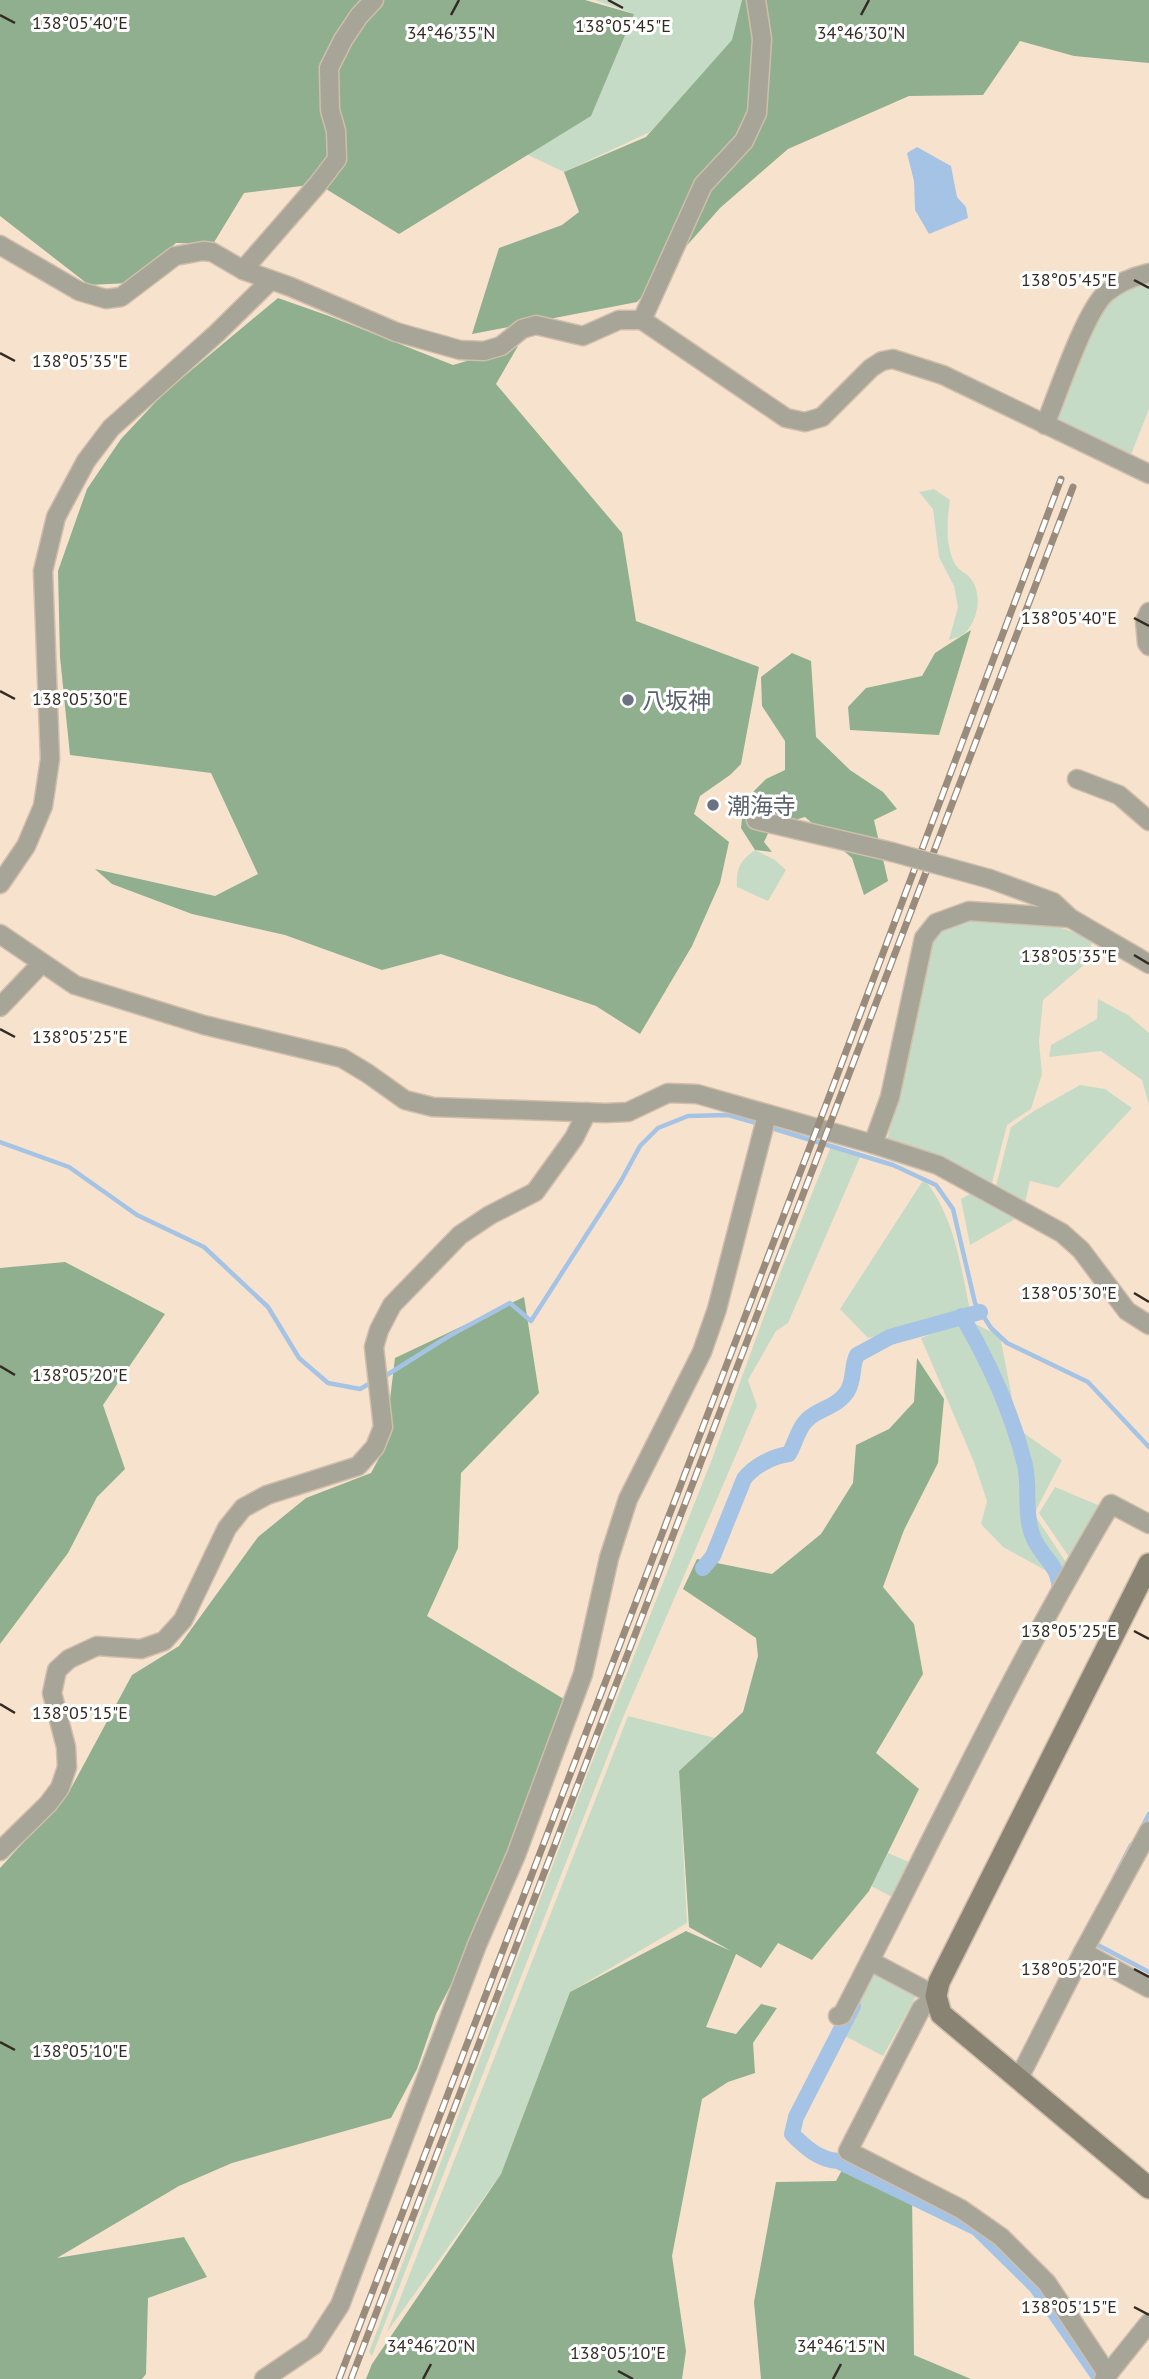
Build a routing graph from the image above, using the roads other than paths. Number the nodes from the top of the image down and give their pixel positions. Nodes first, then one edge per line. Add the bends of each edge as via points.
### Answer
1 (374, 0) edge
2 (756, 0) edge
3 (0, 245) edge
4 (243, 270) junction
5 (1149, 273) edge
6 (271, 280) junction
7 (642, 320) junction
8 (1045, 425) junction
9 (1149, 474) edge
10 (1149, 612) edge
11 (1149, 646) edge
12 (1077, 779) dead end
13 (756, 820) dead end
14 (1149, 821) edge
15 (0, 884) edge
16 (1069, 918) junction
17 (0, 934) edge
18 (41, 964) junction
19 (1149, 964) edge
20 (0, 1007) edge
21 (587, 1112) junction
22 (767, 1115) junction
23 (873, 1144) junction
24 (1149, 1325) edge
25 (1149, 1524) edge
26 (1148, 1570) edge
27 (1149, 1831) edge
28 (0, 1851) edge
29 (1083, 1952) junction
30 (870, 1961) junction
31 (1149, 1988) edge
32 (936, 1996) junction
33 (838, 2016) dead end
34 (1018, 2080) junction
35 (1149, 2188) edge
36 (1146, 2335) edge
37 (1106, 2377) edge
38 (264, 2379) edge

1 - 4 street via 343,40 329,68 337,159
2 - 7 street via 762,39 757,113 744,141 703,185
3 - 4 street via 79,291 106,299 121,297 175,256 212,252
4 - 6 street
5 - 8 street via 1124,280 1103,295
6 - 7 street via 396,332 460,349 484,351 501,346 522,329 536,325 583,336 619,320
6 - 15 street via 111,428 86,461 56,517 43,571 50,758 43,807 26,846
7 - 8 street via 786,418 805,422 822,417 871,368 894,359 943,375
8 - 9 street
10 - 11 street via 1145,621
12 - 14 street via 1119,795
13 - 16 street, bridge via 990,879 1053,902
16 - 19 street
16 - 23 street via 969,911 936,923 924,938 890,1097
17 - 18 street
18 - 20 street
18 - 21 street via 75,985 204,1025 342,1058 405,1100 433,1107
21 - 22 street via 628,1112 668,1093 697,1094
21 - 28 street via 535,1192 460,1234 392,1305 374,1346 383,1427 375,1447 358,1466 267,1495 243,1508 227,1528 183,1620 164,1642 141,1649 97,1646 57,1670 52,1693 67,1767 48,1804
22 - 23 street
22 - 38 street via 702,1352 628,1499 609,1558 583,1674 340,2305 314,2345
23 - 24 street via 938,1165 1062,1233 1081,1250 1127,1311
25 - 30 street via 1111,1504 1038,1630
26 - 32 street via 939,1982
27 - 29 street
29 - 31 street
29 - 34 street
30 - 32 street
30 - 33 street
32 - 34 street via 941,2014
32 - 37 street via 921,2009 848,2151 961,2209 1001,2237 1047,2283
34 - 35 street
36 - 37 street

